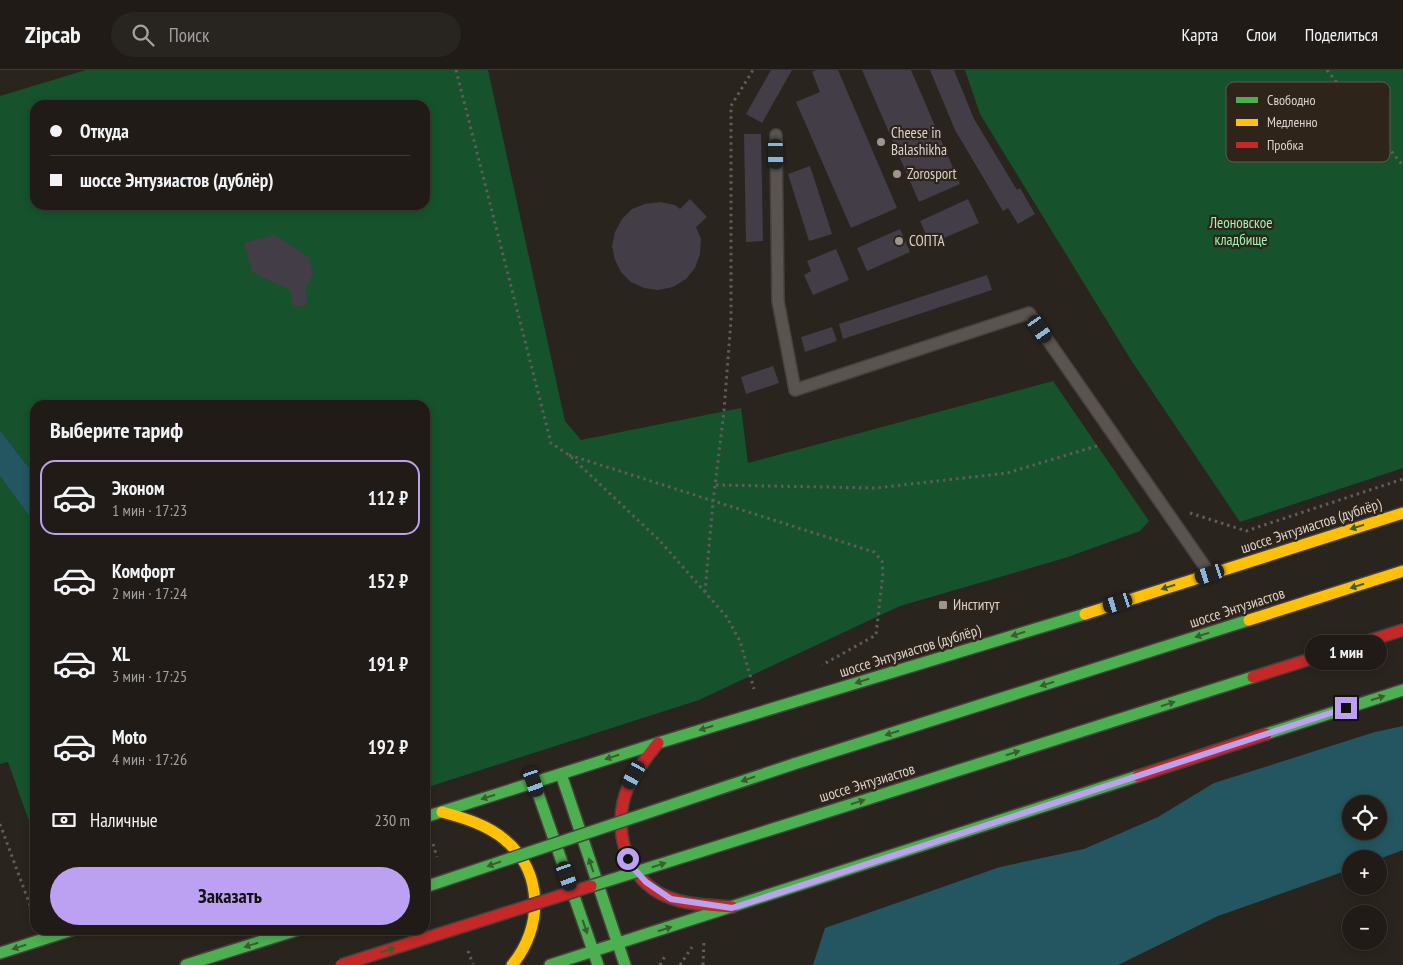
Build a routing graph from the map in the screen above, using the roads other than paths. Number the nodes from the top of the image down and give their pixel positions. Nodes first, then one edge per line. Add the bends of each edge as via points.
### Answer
1 (776, 135) dead end
2 (1403, 513) edge
3 (1403, 571) edge
4 (1210, 574) junction
5 (1403, 630) edge
6 (1403, 690) edge
7 (658, 743) junction
8 (561, 774) junction
9 (534, 782) junction
10 (442, 812) junction
11 (430, 816) edge
12 (430, 885) edge
13 (732, 908) junction
14 (56, 935) edge
15 (281, 935) edge
16 (618, 944) junction
17 (593, 951) junction
18 (0, 953) edge
19 (186, 965) edge
20 (341, 965) edge
21 (512, 965) edge
22 (550, 965) edge
23 (598, 965) edge
24 (625, 965) edge

1 - 4 lane via 778,301 795,390 1029,313
2 -> 4 main road, шоссе Энтузиастов (дублёр)
3 -> 12 main road, шоссе Энтузиастов, bridge via 794,764
4 -> 7 main road, шоссе Энтузиастов (дублёр)
20 -> 5 main road, шоссе Энтузиастов, bridge
13 -> 6 main road
7 -> 8 main road, шоссе Энтузиастов (дублёр)
7 - 13 main road via 634,775 622,802 620,831 628,859 646,882 671,899
8 - 9 main road, шоссе Энтузиастов (дублёр)
16 -> 8 main road
9 -> 10 main road, шоссе Энтузиастов (дублёр)
9 -> 17 main road
10 - 11 main road, шоссе Энтузиастов (дублёр)
10 - 21 main road via 494,831 506,840 525,864 535,893 536,908 529,938
16 -> 13 main road
14 -> 18 main road
15 -> 19 main road
16 - 17 main road
16 - 24 main road
17 - 22 main road
17 - 23 main road

